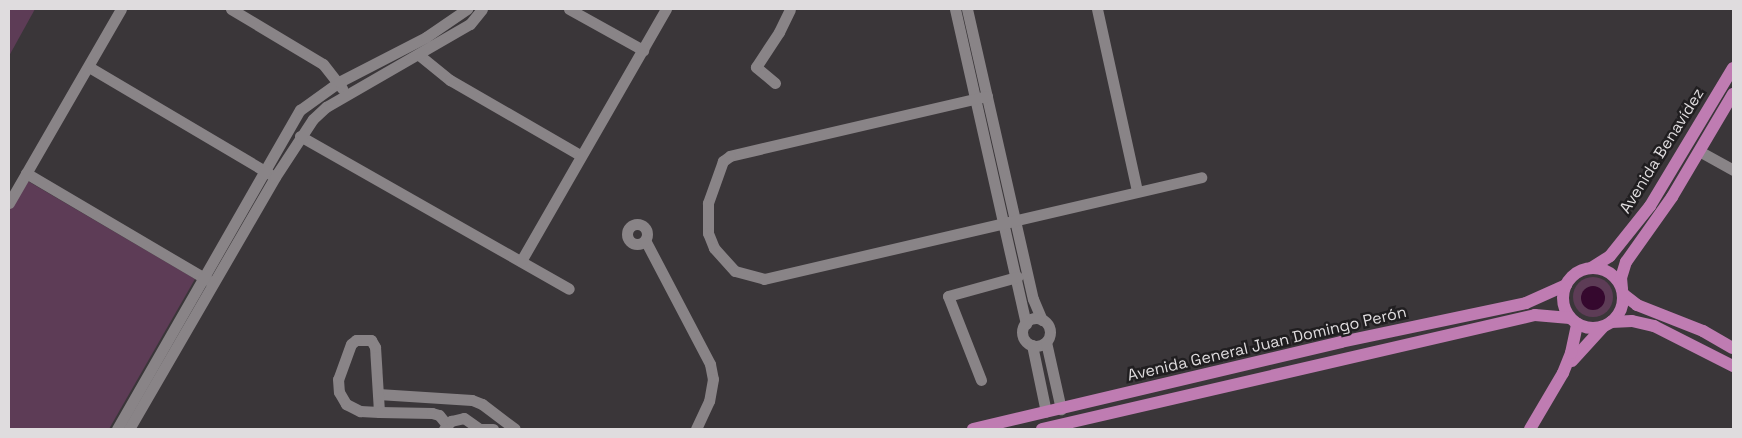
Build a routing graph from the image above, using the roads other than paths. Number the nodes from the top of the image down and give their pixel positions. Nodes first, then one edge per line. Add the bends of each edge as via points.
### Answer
1 (122, 9) edge
2 (231, 9) edge
3 (482, 9) edge
4 (569, 9) edge
5 (666, 9) edge
6 (790, 9) edge
7 (955, 9) edge
8 (967, 9) edge
9 (1097, 9) edge
10 (463, 10) edge
11 (470, 24) junction
12 (643, 50) junction
13 (419, 55) junction
14 (89, 67) junction
15 (1733, 68) edge
16 (339, 82) junction
17 (775, 83) dead end
18 (1733, 94) edge
19 (345, 96) junction
20 (981, 97) junction
21 (300, 136) junction
22 (1699, 151) junction
23 (580, 155) junction
24 (1733, 170) edge
25 (265, 171) junction
26 (26, 173) junction
27 (1201, 177) dead end
28 (275, 178) junction
29 (1137, 191) junction
30 (9, 203) edge
31 (1010, 221) junction
32 (645, 240) dead end
33 (521, 261) junction
34 (1591, 268) junction
35 (202, 277) junction
36 (1017, 277) junction
37 (214, 284) junction
38 (1566, 285) junction
39 (569, 289) dead end
40 (1622, 291) junction
41 (1042, 320) junction
42 (1573, 321) junction
43 (1026, 324) junction
44 (1607, 325) junction
45 (1046, 342) junction
46 (1032, 345) junction
47 (1733, 348) edge
48 (1733, 366) edge
49 (1563, 373) junction
50 (981, 380) dead end
51 (378, 394) junction
52 (472, 400) junction
53 (1061, 409) junction
54 (379, 412) junction
55 (1046, 412) junction
56 (464, 418) junction
57 (446, 427) edge
58 (117, 429) edge
59 (129, 429) edge
60 (480, 429) edge
61 (493, 429) edge
62 (516, 429) edge
63 (696, 429) edge
64 (973, 429) edge
65 (1042, 429) edge
66 (1530, 429) edge

1 - 14 street
2 - 16 street via 323,64
3 - 11 street
4 - 12 street
5 - 12 street
6 - 17 street via 756,67
7 - 20 street
8 - 20 street
9 - 29 street
10 - 11 street
10 - 16 street
11 - 13 street
12 - 23 street
13 - 19 street
13 - 23 street via 450,80
14 - 25 street
14 - 26 street
15 - 34 main road, Avenida Benavídez via 1650,206 1610,256
16 - 19 street
16 - 25 street via 300,110
18 - 22 main road, Avenida Benavídez
19 - 21 street via 326,107
20 - 31 street
20 - 31 street via 730,156 723,161 708,203 708,233 714,248 735,271 764,279
21 - 28 street
21 - 33 street
22 - 24 street
22 - 40 main road, Avenida Benavídez via 1626,262 1621,278
23 - 33 street
25 - 28 street
25 - 35 street
26 - 30 street
26 - 35 street
27 - 29 street
28 - 37 street
29 - 31 street
31 - 36 street
31 - 41 street
32 - 63 street via 710,364 713,379 709,401
33 - 39 street
34 - 38 main road via 1576,273
34 - 40 main road via 1610,273
35 - 37 street
35 - 58 street
36 - 43 street
36 - 50 street via 948,296
37 - 59 street
38 - 42 main road via 1563,302
38 - 53 main road, Avenida General Juan Domingo Perón via 1526,303 1341,342
40 - 44 main road via 1621,310
40 - 47 main road via 1637,305 1703,331
41 - 43 street via 1033,319
41 - 45 street via 1050,330
42 - 44 main road via 1589,328
42 - 49 main road via 1571,353
42 - 65 main road, Avenida General Juan Domingo Perón via 1535,315
43 - 46 street via 1024,337
44 - 48 main road via 1632,321 1654,326
44 - 49 main road via 1590,338
45 - 46 street
45 - 53 street
46 - 55 street
49 - 66 main road
51 - 52 street
51 - 54 street
51 - 54 street via 375,347 372,340 356,340 342,364 338,392 346,404 360,410
52 - 56 street
52 - 62 street
53 - 55 main road, Avenida General Juan Domingo Perón
54 - 57 street via 432,412 439,415
55 - 64 main road, Avenida General Juan Domingo Perón
56 - 57 street
56 - 60 street
60 - 61 street

